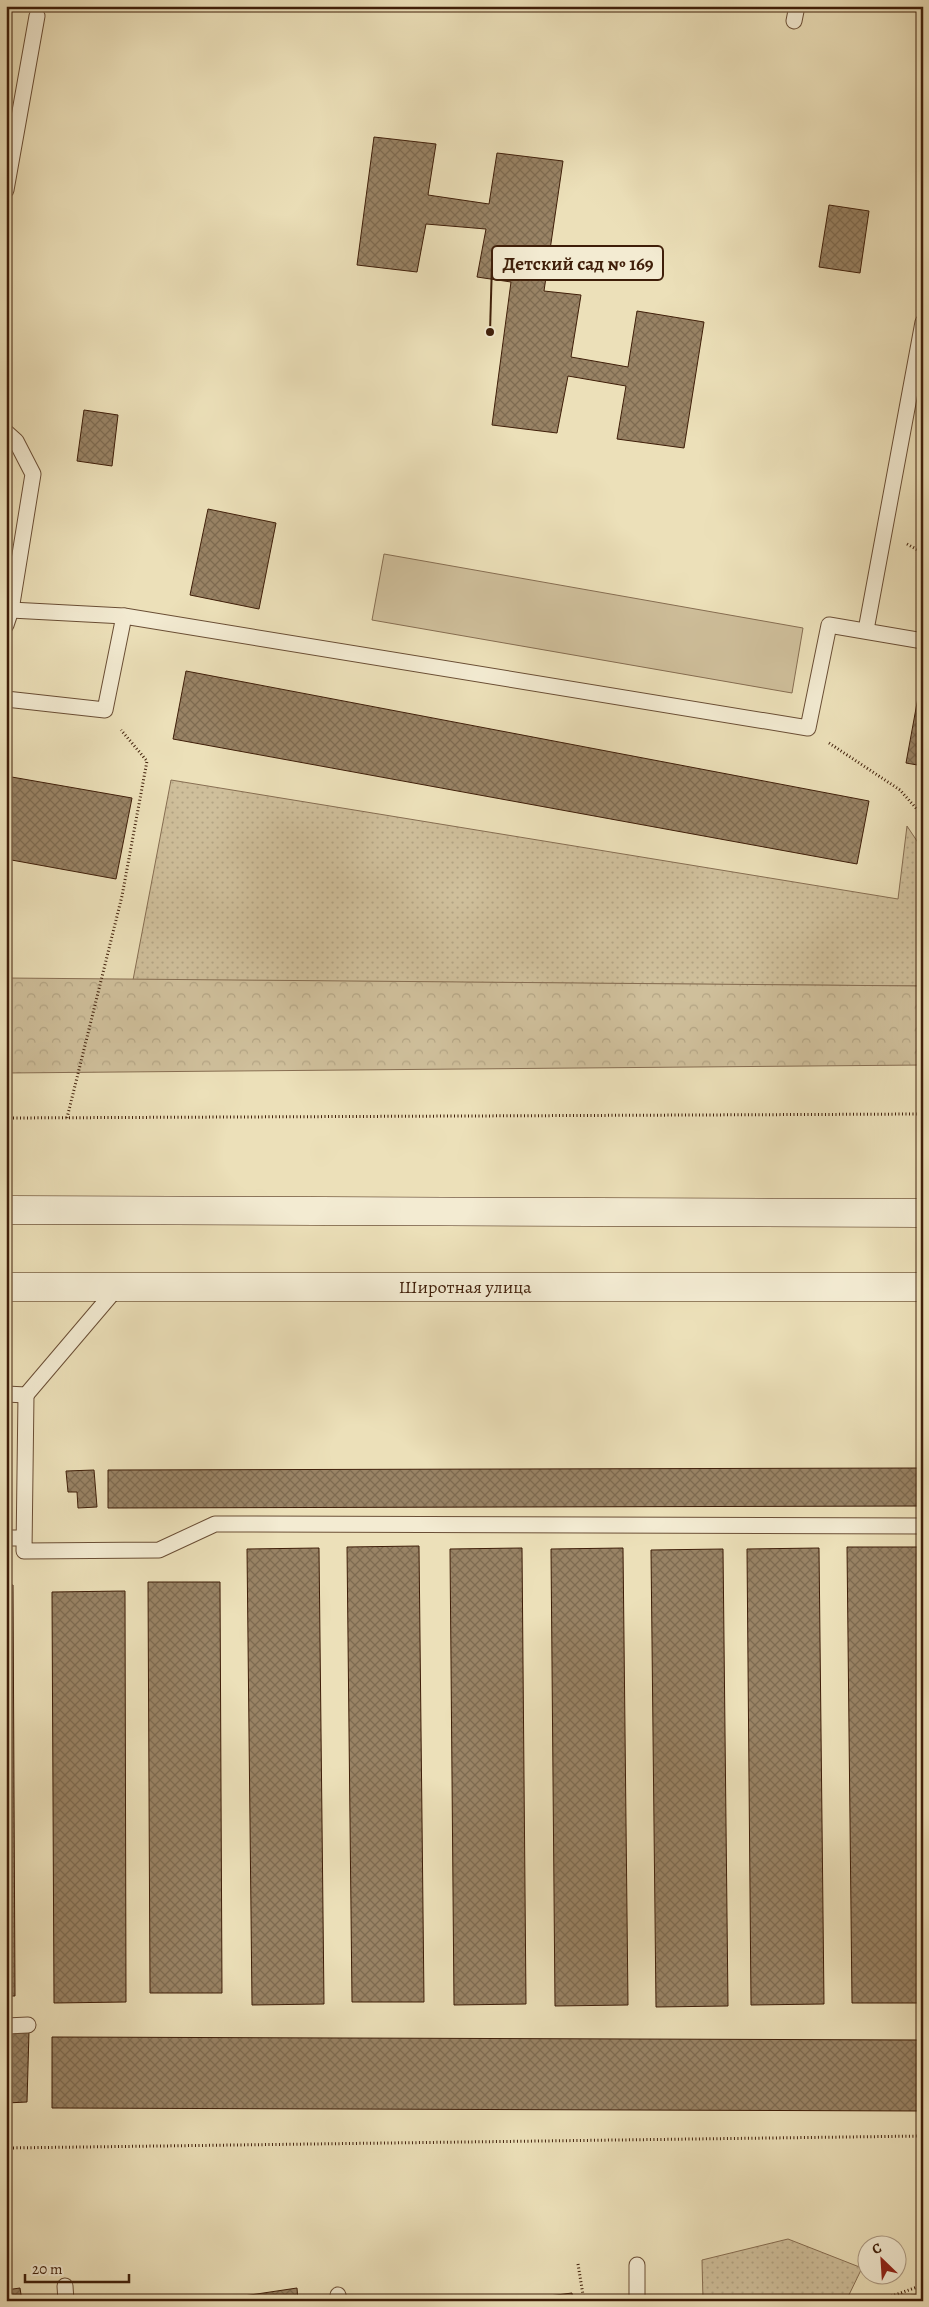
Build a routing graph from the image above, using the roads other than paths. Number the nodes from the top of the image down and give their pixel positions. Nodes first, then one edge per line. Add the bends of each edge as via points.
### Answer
1 (37, 16) dead end
2 (6, 190) edge
3 (923, 322) edge
4 (6, 432) edge
5 (11, 610) junction
6 (124, 616) junction
7 (6, 626) edge
8 (866, 630) junction
9 (923, 641) edge
10 (6, 699) edge
11 (6, 1210) edge
12 (923, 1213) edge
13 (6, 1287) edge
14 (117, 1288) junction
15 (923, 1288) edge
16 (6, 1394) edge
17 (26, 1395) junction
18 (923, 1526) edge
19 (6, 1538) edge
20 (23, 1538) junction
21 (28, 2025) dead end
22 (6, 2026) edge
23 (637, 2265) dead end
24 (637, 2301) edge

1 - 2 lane
3 - 8 lane
4 - 5 lane via 16,442 33,474
5 - 6 lane
5 - 7 lane
6 - 8 lane via 808,728 829,625
6 - 10 lane via 105,710
8 - 9 lane
11 - 12 main road
13 - 14 main road, Широтная улица
14 - 15 main road, Широтная улица
14 - 17 lane
16 - 17 lane
17 - 20 lane
18 - 20 lane via 215,1524 159,1550 24,1551
19 - 20 lane
21 - 22 lane
23 - 24 lane

